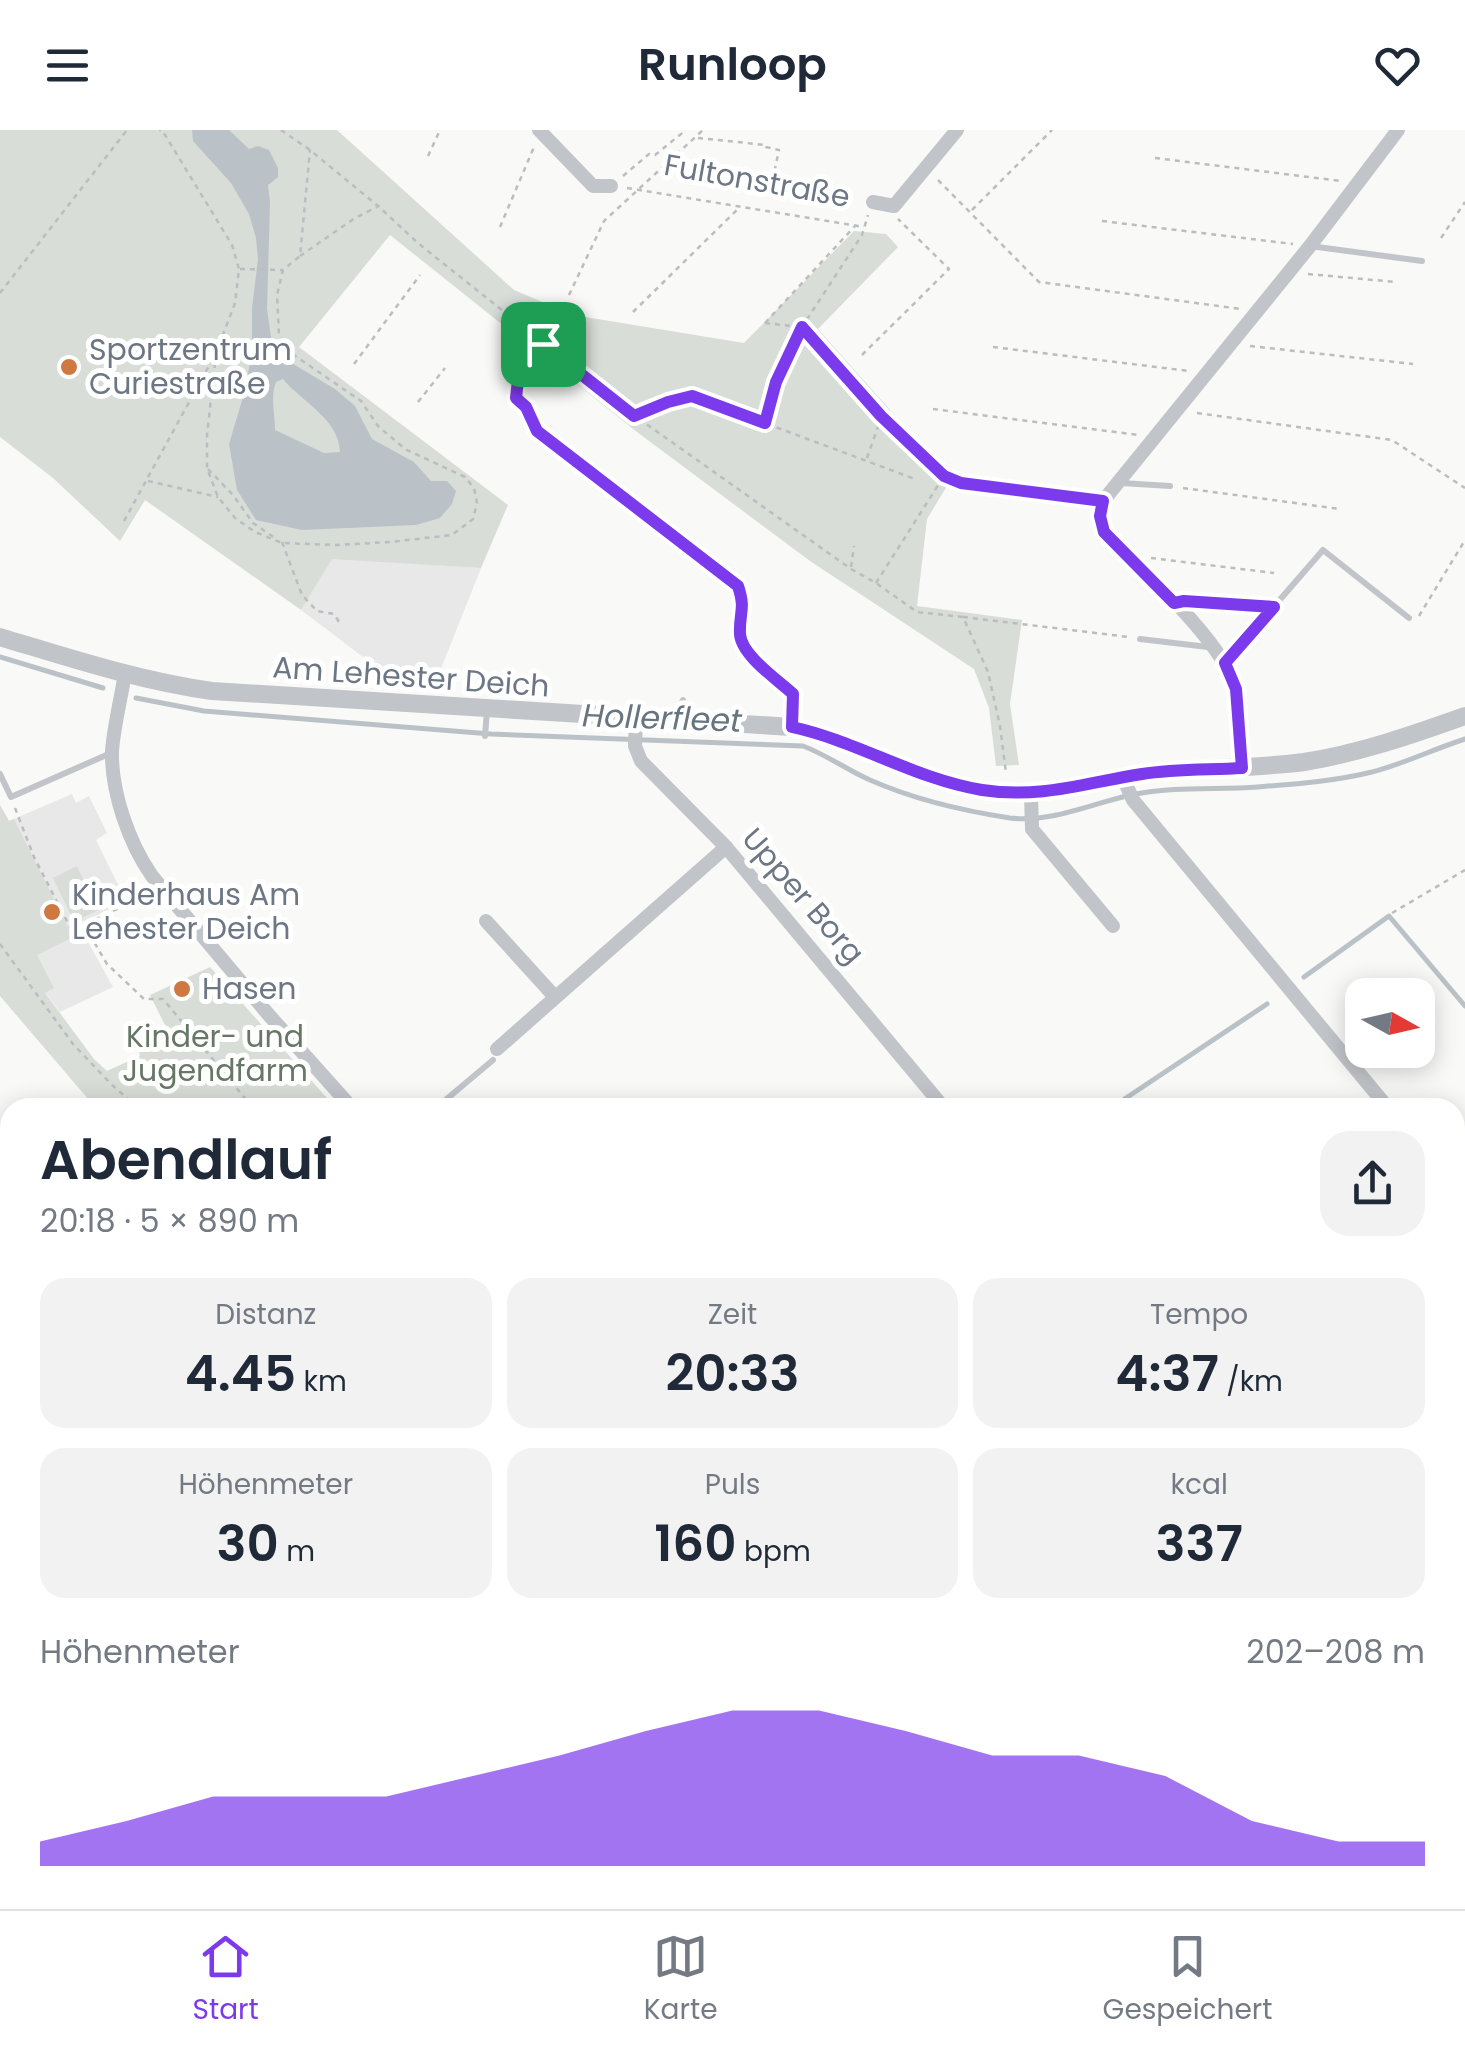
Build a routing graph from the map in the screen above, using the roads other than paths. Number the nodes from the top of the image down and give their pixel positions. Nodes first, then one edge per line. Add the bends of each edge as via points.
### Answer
1 (957, 130) edge
2 (1398, 130) edge
3 (540, 131) edge
4 (611, 186) road end
5 (873, 202) road end
6 (1310, 246) junction
7 (1422, 261) dead end
8 (516, 398) road end
9 (1118, 483) junction
10 (1170, 486) road end
11 (1174, 603) junction
12 (1274, 607) junction
13 (1409, 618) road end
14 (0, 637) edge
15 (1140, 639) road end
16 (1214, 648) junction
17 (1225, 663) junction
18 (125, 673) junction
19 (682, 700) dead end
20 (487, 709) junction
21 (1465, 716) edge
22 (674, 721) junction
23 (792, 727) junction
24 (485, 733) dead end
25 (635, 733) junction
26 (112, 753) junction
27 (1242, 768) junction
28 (0, 774) edge
29 (1128, 790) junction
30 (1031, 794) junction
31 (726, 847) junction
32 (486, 921) dead end
33 (1113, 926) dead end
34 (555, 997) junction
35 (495, 1055) joint
36 (343, 1098) edge
37 (447, 1098) edge
38 (936, 1098) edge
39 (1380, 1098) edge

1 - 5 street, Fultonstraße via 894,206
2 - 6 street
3 - 4 street via 593,186
6 - 7 lane
6 - 9 street
8 - 23 street via 537,431 738,586 744,603 740,637 747,652 793,694
9 - 10 lane
9 - 11 street via 1103,501 1104,532
11 - 12 lane
11 - 16 street
12 - 13 lane via 1323,550
12 - 17 lane
14 - 18 street, Am Lehester Deich
15 - 16 lane
16 - 17 street
17 - 27 street via 1236,689
18 - 20 street, Am Lehester Deich via 225,692
18 - 26 street
19 - 22 lane
20 - 24 lane
20 - 25 street, Am Lehester Deich
21 - 27 street, Am Lehester Deich via 1368,749
22 - 23 street, Am Lehester Deich
22 - 25 street, Am Lehester Deich
23 - 30 street, Am Lehester Deich via 946,782
25 - 31 street, Upper Borg via 636,754 651,773
26 - 28 lane via 11,797
26 - 36 street via 138,856
27 - 29 street, Am Lehester Deich via 1145,774
29 - 30 street, Am Lehester Deich
29 - 39 street
30 - 33 street via 1032,829
31 - 34 street
31 - 38 street, Upper Borg
32 - 34 street
34 - 35 street
35 - 37 lane

